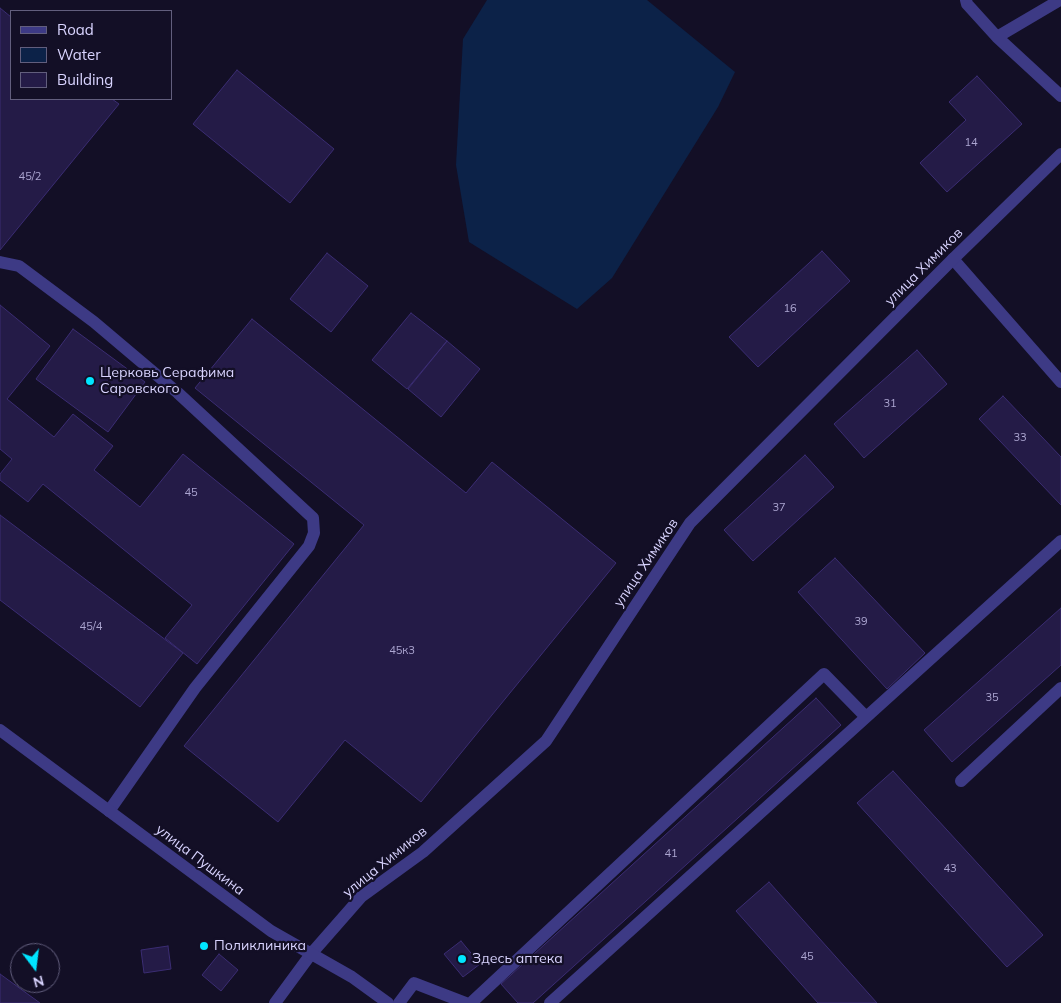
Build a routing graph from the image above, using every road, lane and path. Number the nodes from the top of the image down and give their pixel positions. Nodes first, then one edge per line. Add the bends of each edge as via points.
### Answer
1 (966, 0) edge
2 (1060, 0) edge
3 (997, 37) junction
4 (1061, 96) edge
5 (1061, 154) edge
6 (953, 259) junction
7 (0, 262) edge
8 (1061, 382) edge
9 (1061, 542) edge
10 (1061, 688) edge
11 (866, 717) junction
12 (0, 730) edge
13 (961, 781) dead end
14 (109, 811) junction
15 (311, 954) junction
16 (275, 1003) edge
17 (388, 1003) edge
18 (399, 1003) edge
19 (466, 1003) edge
20 (471, 1003) edge
21 (550, 1003) edge

1 - 3 street
2 - 3 street
3 - 4 street
5 - 6 street, улица Химиков
6 - 8 street
6 - 15 street, улица Химиков via 690,524 546,741 422,852 362,897
7 - 14 street via 19,266 94,322 313,518 314,533 309,546 195,688
9 - 11 street
10 - 13 street
11 - 20 street via 824,674
11 - 21 street
12 - 14 street, улица Пушкина
14 - 15 street, улица Пушкина via 271,931
15 - 16 street, улица Химиков
15 - 17 street, улица Пушкина via 352,977
18 - 19 street via 414,983

